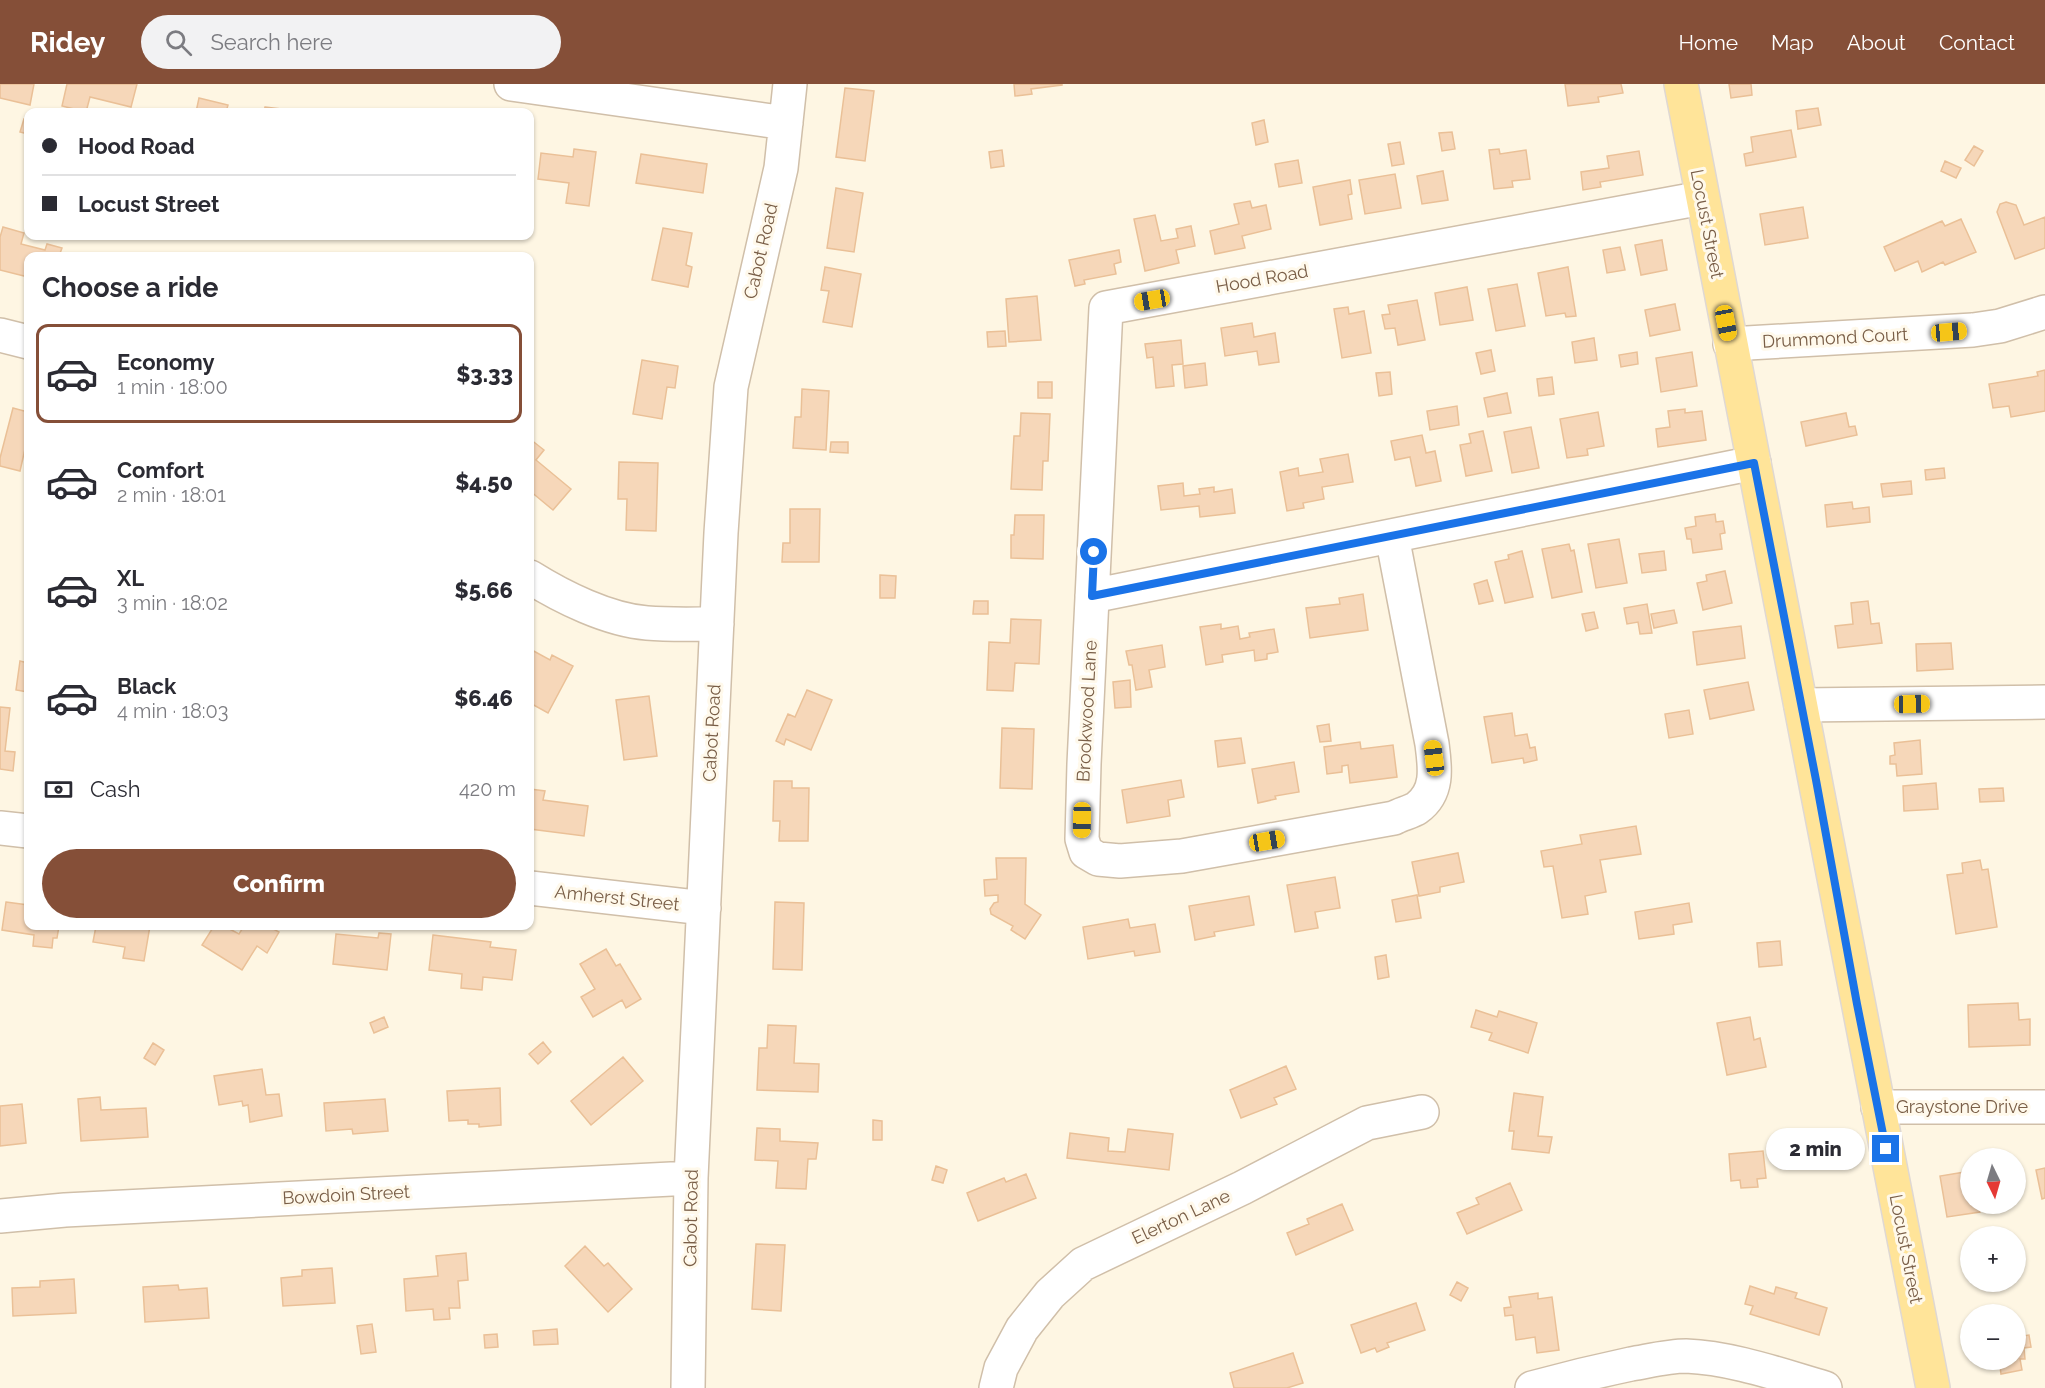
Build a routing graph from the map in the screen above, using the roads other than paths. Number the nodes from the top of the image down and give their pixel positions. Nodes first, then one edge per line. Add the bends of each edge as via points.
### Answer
1 (511, 84) edge
2 (790, 84) edge
3 (1681, 84) edge
4 (786, 123) junction
5 (1702, 198) junction
6 (2045, 312) edge
7 (0, 334) edge
8 (24, 341) edge
9 (1731, 344) junction
10 (1754, 463) junction
11 (1392, 536) junction
12 (534, 579) edge
13 (1092, 596) junction
14 (717, 624) junction
15 (2045, 702) edge
16 (1801, 705) junction
17 (0, 828) edge
18 (24, 831) edge
19 (534, 888) edge
20 (704, 908) junction
21 (1878, 1107) junction
22 (2045, 1107) edge
23 (1422, 1112) dead end
24 (691, 1178) junction
25 (0, 1216) edge
26 (687, 1388) edge
27 (996, 1388) edge
28 (1532, 1388) edge
29 (1825, 1388) edge
30 (1933, 1388) edge

1 - 4 street
2 - 4 street, Cabot Road
3 - 5 main road, Locust Street
4 - 14 street, Cabot Road via 781,168 731,387
5 - 9 main road, Locust Street
5 - 13 street, Hood Road via 1106,308
6 - 9 street, Drummond Court via 1973,330
7 - 8 street
9 - 10 main road, Locust Street
10 - 11 street
10 - 16 main road, Locust Street
11 - 13 street
11 - 13 street, Brookwood Lane via 1436,773 1430,794 1418,808 1394,818 1182,856 1120,861 1098,859 1086,852 1082,839
12 - 14 street via 559,595 623,618 645,623
14 - 20 street, Cabot Road
15 - 16 street
16 - 21 main road, Locust Street
17 - 18 street
19 - 20 street, Amherst Street
20 - 24 street, Cabot Road
21 - 22 street, Graystone Drive
21 - 30 main road, Locust Street
23 - 27 street, Elerton Lane via 1367,1123 1083,1264 1050,1294 1022,1329 1001,1368
24 - 25 street, Bowdoin Street
24 - 26 street, Cabot Road
28 - 29 street via 1685,1356 1733,1363

